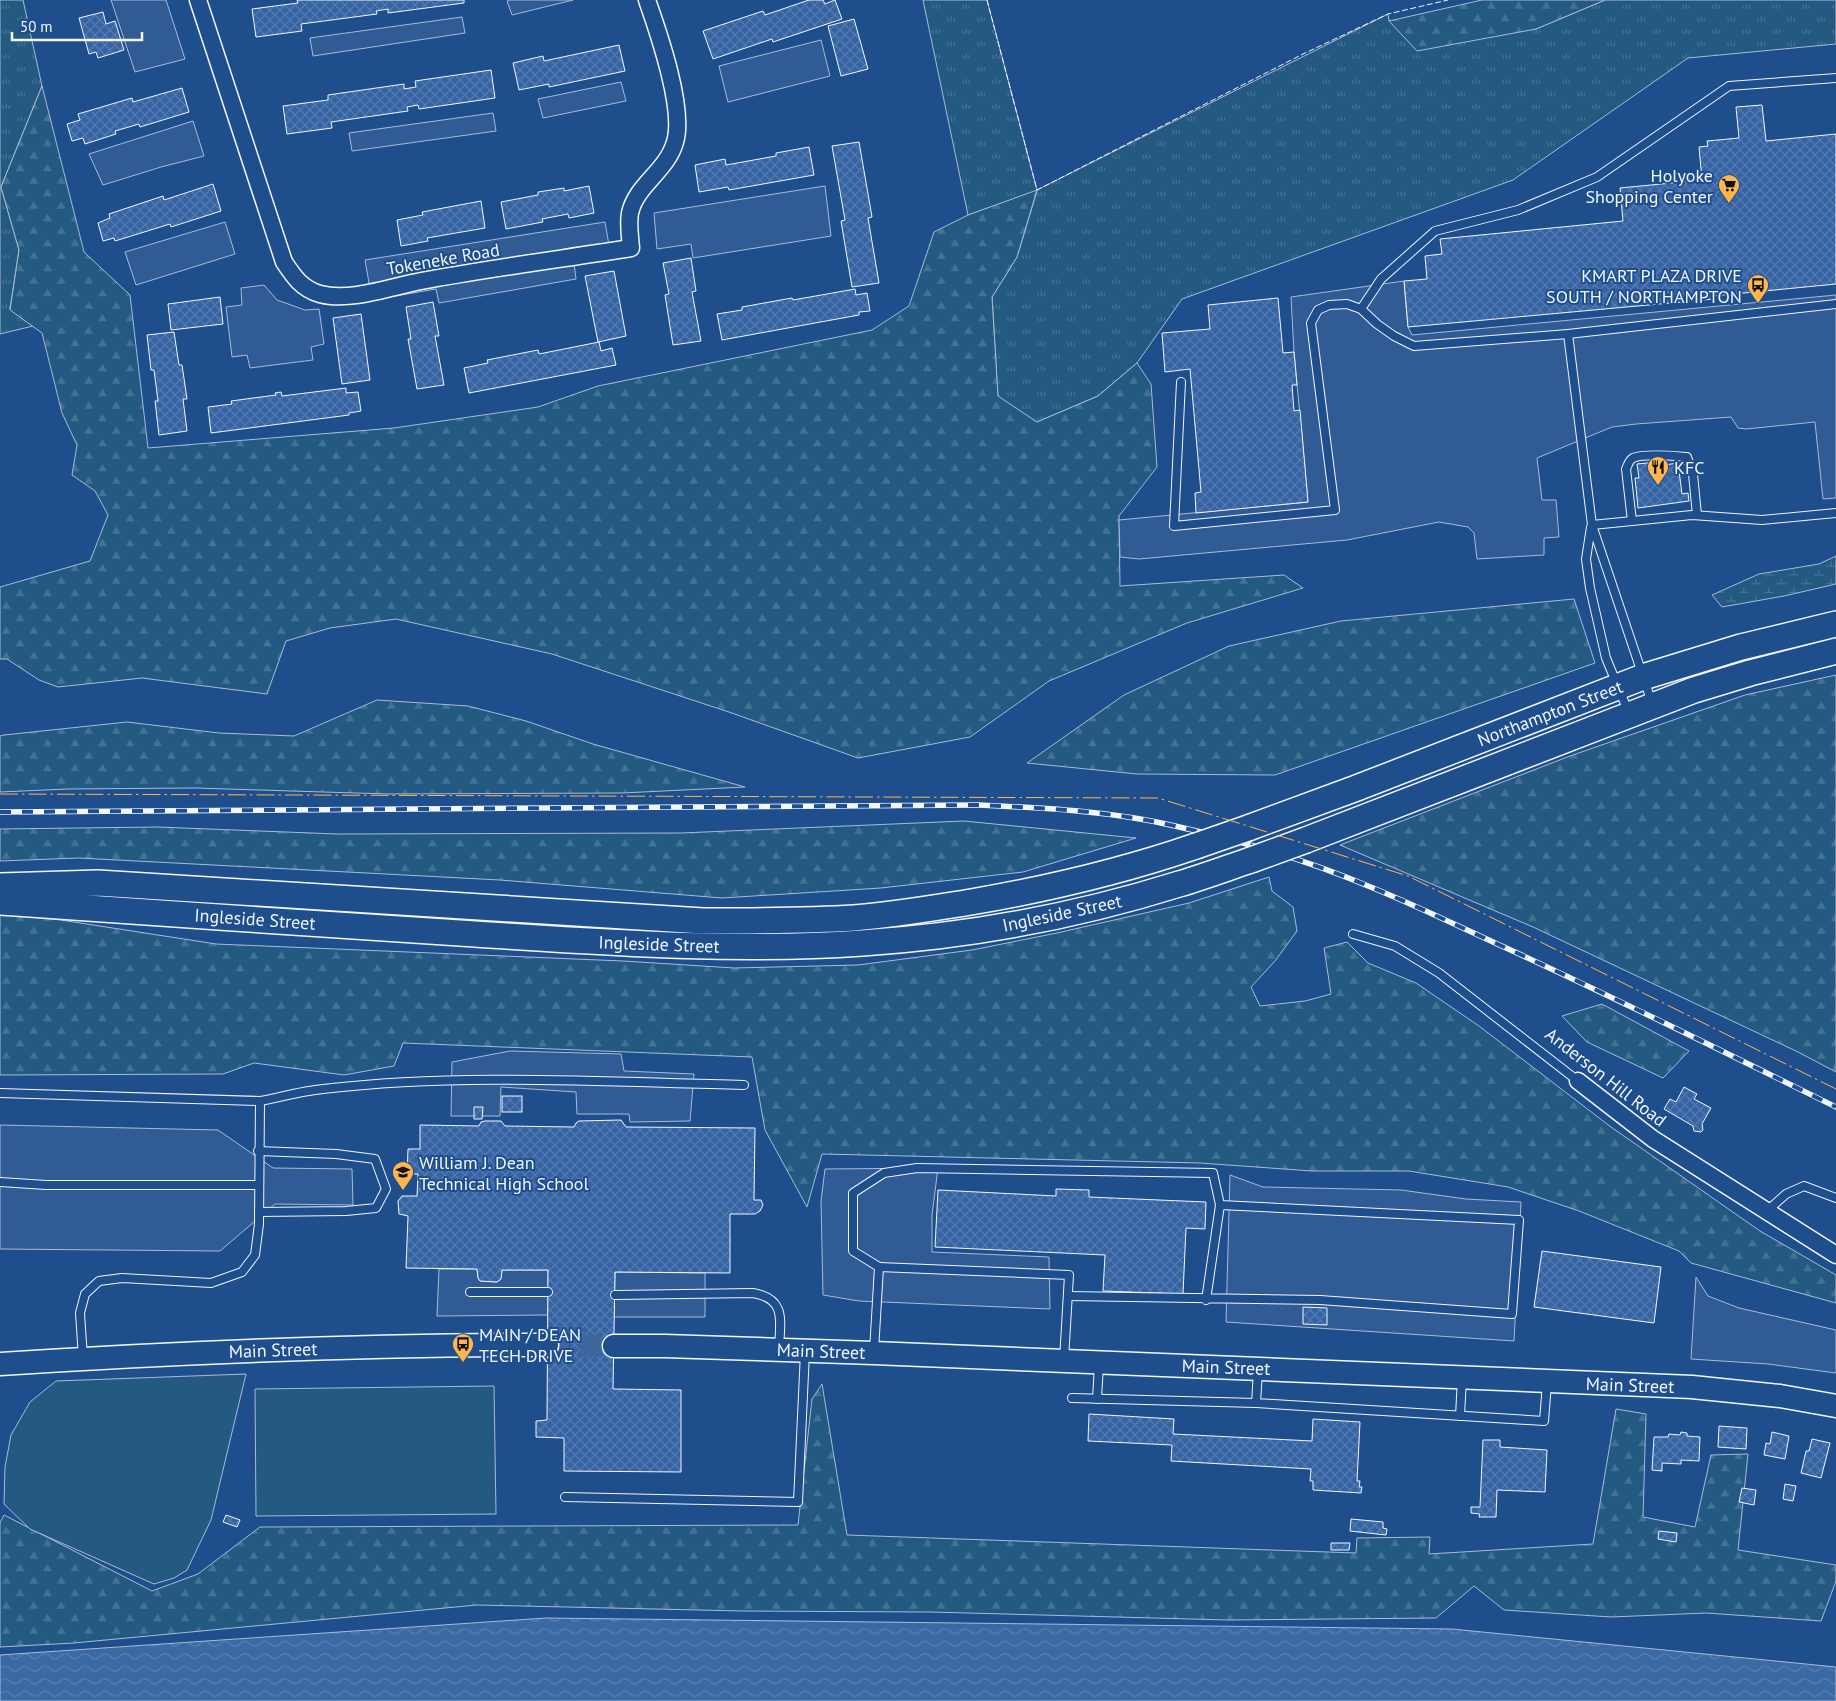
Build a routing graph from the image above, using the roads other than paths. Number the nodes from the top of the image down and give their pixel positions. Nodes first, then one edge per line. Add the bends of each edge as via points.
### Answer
1 (198, 0) edge
2 (648, 0) edge
3 (1836, 78) edge
4 (1836, 304) edge
5 (1361, 308) junction
6 (1568, 334) junction
7 (1181, 382) dead end
8 (1836, 513) edge
9 (1697, 515) junction
10 (1632, 521) junction
11 (1592, 525) junction
12 (1836, 624) edge
13 (1836, 651) edge
14 (1644, 677) junction
15 (1617, 686) junction
16 (1653, 706) junction
17 (1629, 715) junction
18 (1259, 824) joint
19 (1306, 840) joint
20 (0, 886) edge
21 (0, 902) edge
22 (1353, 934) dead end
23 (1578, 1081) joint
24 (744, 1085) dead end
25 (0, 1093) edge
26 (260, 1101) junction
27 (258, 1151) junction
28 (0, 1182) edge
29 (258, 1185) junction
30 (1836, 1198) edge
31 (1220, 1205) junction
32 (1767, 1211) junction
33 (259, 1212) junction
34 (1836, 1255) edge
35 (879, 1267) junction
36 (470, 1292) dead end
37 (548, 1292) dead end
38 (615, 1295) dead end
39 (1068, 1296) junction
40 (1206, 1300) junction
41 (547, 1346) tunnel mouth
42 (614, 1346) tunnel mouth
43 (779, 1350) junction
44 (805, 1350) junction
45 (874, 1352) junction
46 (83, 1358) junction
47 (1064, 1360) junction
48 (1099, 1362) junction
49 (0, 1364) edge
50 (1259, 1369) junction
51 (1462, 1376) junction
52 (1548, 1381) junction
53 (1072, 1398) dead end
54 (1098, 1399) junction
55 (1256, 1403) junction
56 (1836, 1406) edge
57 (1460, 1416) junction
58 (565, 1497) dead end

1 - 2 street, Tokeneke Road via 284,262 293,277 306,288 333,296 631,248 630,215 634,203 667,160 677,132 672,82
3 - 5 lane via 1729,86 1597,177 1518,210 1435,231 1381,279
4 - 6 lane
5 - 6 lane via 1377,324 1414,346
5 - 7 lane via 1347,304 1329,305 1318,310 1311,323 1335,510 1174,526
6 - 11 lane
8 - 9 lane via 1762,520
9 - 10 lane
9 - 10 lane via 1693,474 1686,457 1662,455 1633,458 1629,462 1626,469
10 - 11 lane
11 - 14 lane
11 - 15 lane via 1587,574 1606,658
12 - 14 main road, Northampton Street via 1740,646
13 - 16 main road, Northampton Street via 1750,672
14 - 15 main road, Northampton Street
14 - 16 lane
15 - 17 lane
15 - 18 main road, Northampton Street
16 - 17 main road, Northampton Street
17 - 19 main road, Northampton Street
18 - 20 main road, Ingleside Street, bridge via 1159,859 1076,881 930,909 856,918 784,921 675,919 98,883
19 - 21 main road, Ingleside Street, bridge via 1180,884 1059,915 930,936 794,947 610,942
22 - 23 lane, Anderson Hill Road via 1395,946 1439,973
23 - 32 street, Anderson Hill Road via 1653,1139
24 - 26 lane via 466,1080 403,1082 322,1089
25 - 26 lane
26 - 27 lane
27 - 29 lane
27 - 33 lane via 375,1159 386,1189 376,1208
28 - 29 lane
29 - 33 lane
30 - 32 lane via 1804,1186 1786,1194
31 - 35 lane via 1214,1173 917,1168 884,1173 853,1193 853,1251
31 - 40 lane
31 - 40 lane via 1519,1220 1512,1314 1320,1300
32 - 34 street, Anderson Hill Road
33 - 46 lane via 255,1255 242,1272 211,1283 122,1278 99,1281 85,1294 80,1313
35 - 39 lane via 1069,1275
35 - 45 lane
36 - 37 lane
38 - 43 lane via 766,1295 778,1308
39 - 40 lane
39 - 47 lane
41 - 46 main road, Main Street via 418,1345
42 - 43 main road, Main Street
43 - 44 main road, Main Street
44 - 45 main road, Main Street
44 - 58 lane via 798,1502
45 - 47 main road, Main Street
46 - 49 main road, Main Street
47 - 48 main road, Main Street
48 - 50 main road, Main Street
48 - 54 lane
50 - 51 main road, Main Street
50 - 55 lane
51 - 52 main road, Main Street
51 - 57 lane
52 - 56 main road, Main Street via 1692,1387 1780,1396
52 - 57 lane via 1544,1421
53 - 54 lane
54 - 55 lane
55 - 57 lane

